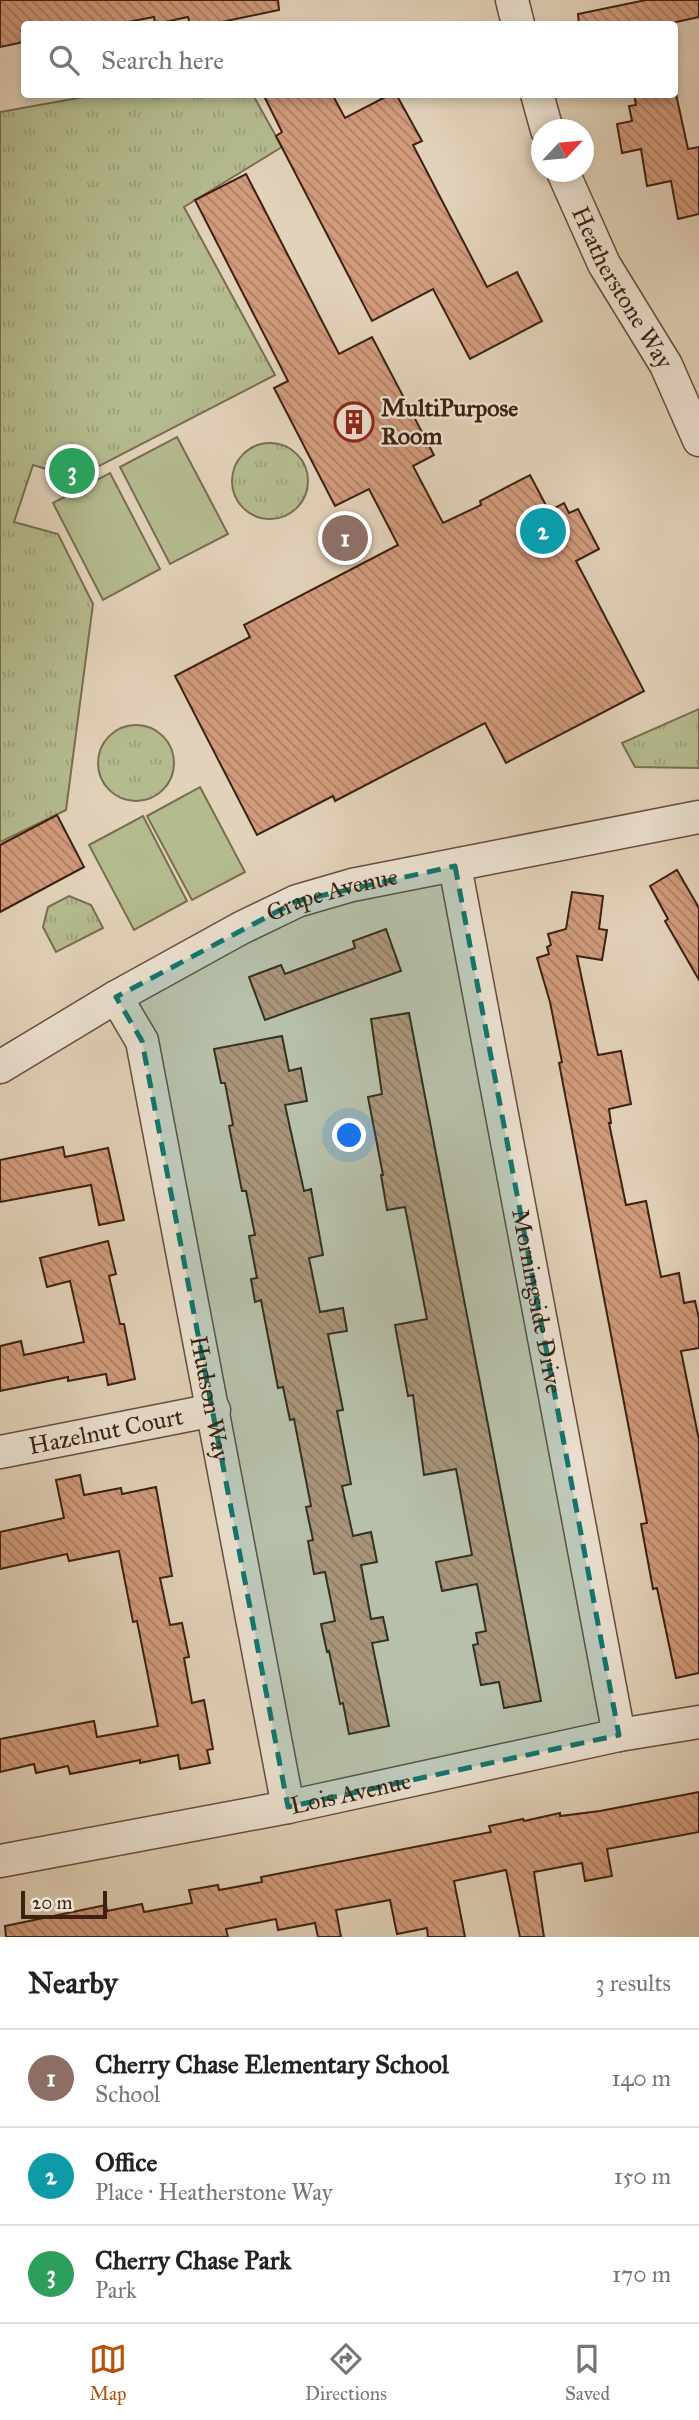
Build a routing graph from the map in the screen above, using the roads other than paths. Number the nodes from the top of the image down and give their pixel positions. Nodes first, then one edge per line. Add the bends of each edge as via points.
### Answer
1 (512, 0) edge
2 (517, 21) edge
3 (538, 98) edge
4 (544, 119) edge
5 (567, 182) edge
6 (699, 439) edge
7 (699, 817) edge
8 (455, 866) junction
9 (116, 996) junction
10 (0, 1067) edge
11 (214, 1410) junction
12 (0, 1452) edge
13 (699, 1722) edge
14 (619, 1735) junction
15 (288, 1807) junction
16 (0, 1861) edge

1 - 2 street
3 - 4 street
5 - 6 street, Heatherstone Way via 604,264 666,365
7 - 8 street, Grape Avenue
8 - 9 street, Grape Avenue via 297,901
8 - 14 street, Morningside Drive
9 - 10 street, Grape Avenue
9 - 11 street, Hudson Way via 142,1041
11 - 12 street, Hazelnut Court
11 - 15 street, Hudson Way
13 - 14 street, Lois Avenue
14 - 15 street, Lois Avenue
15 - 16 street, Lois Avenue

